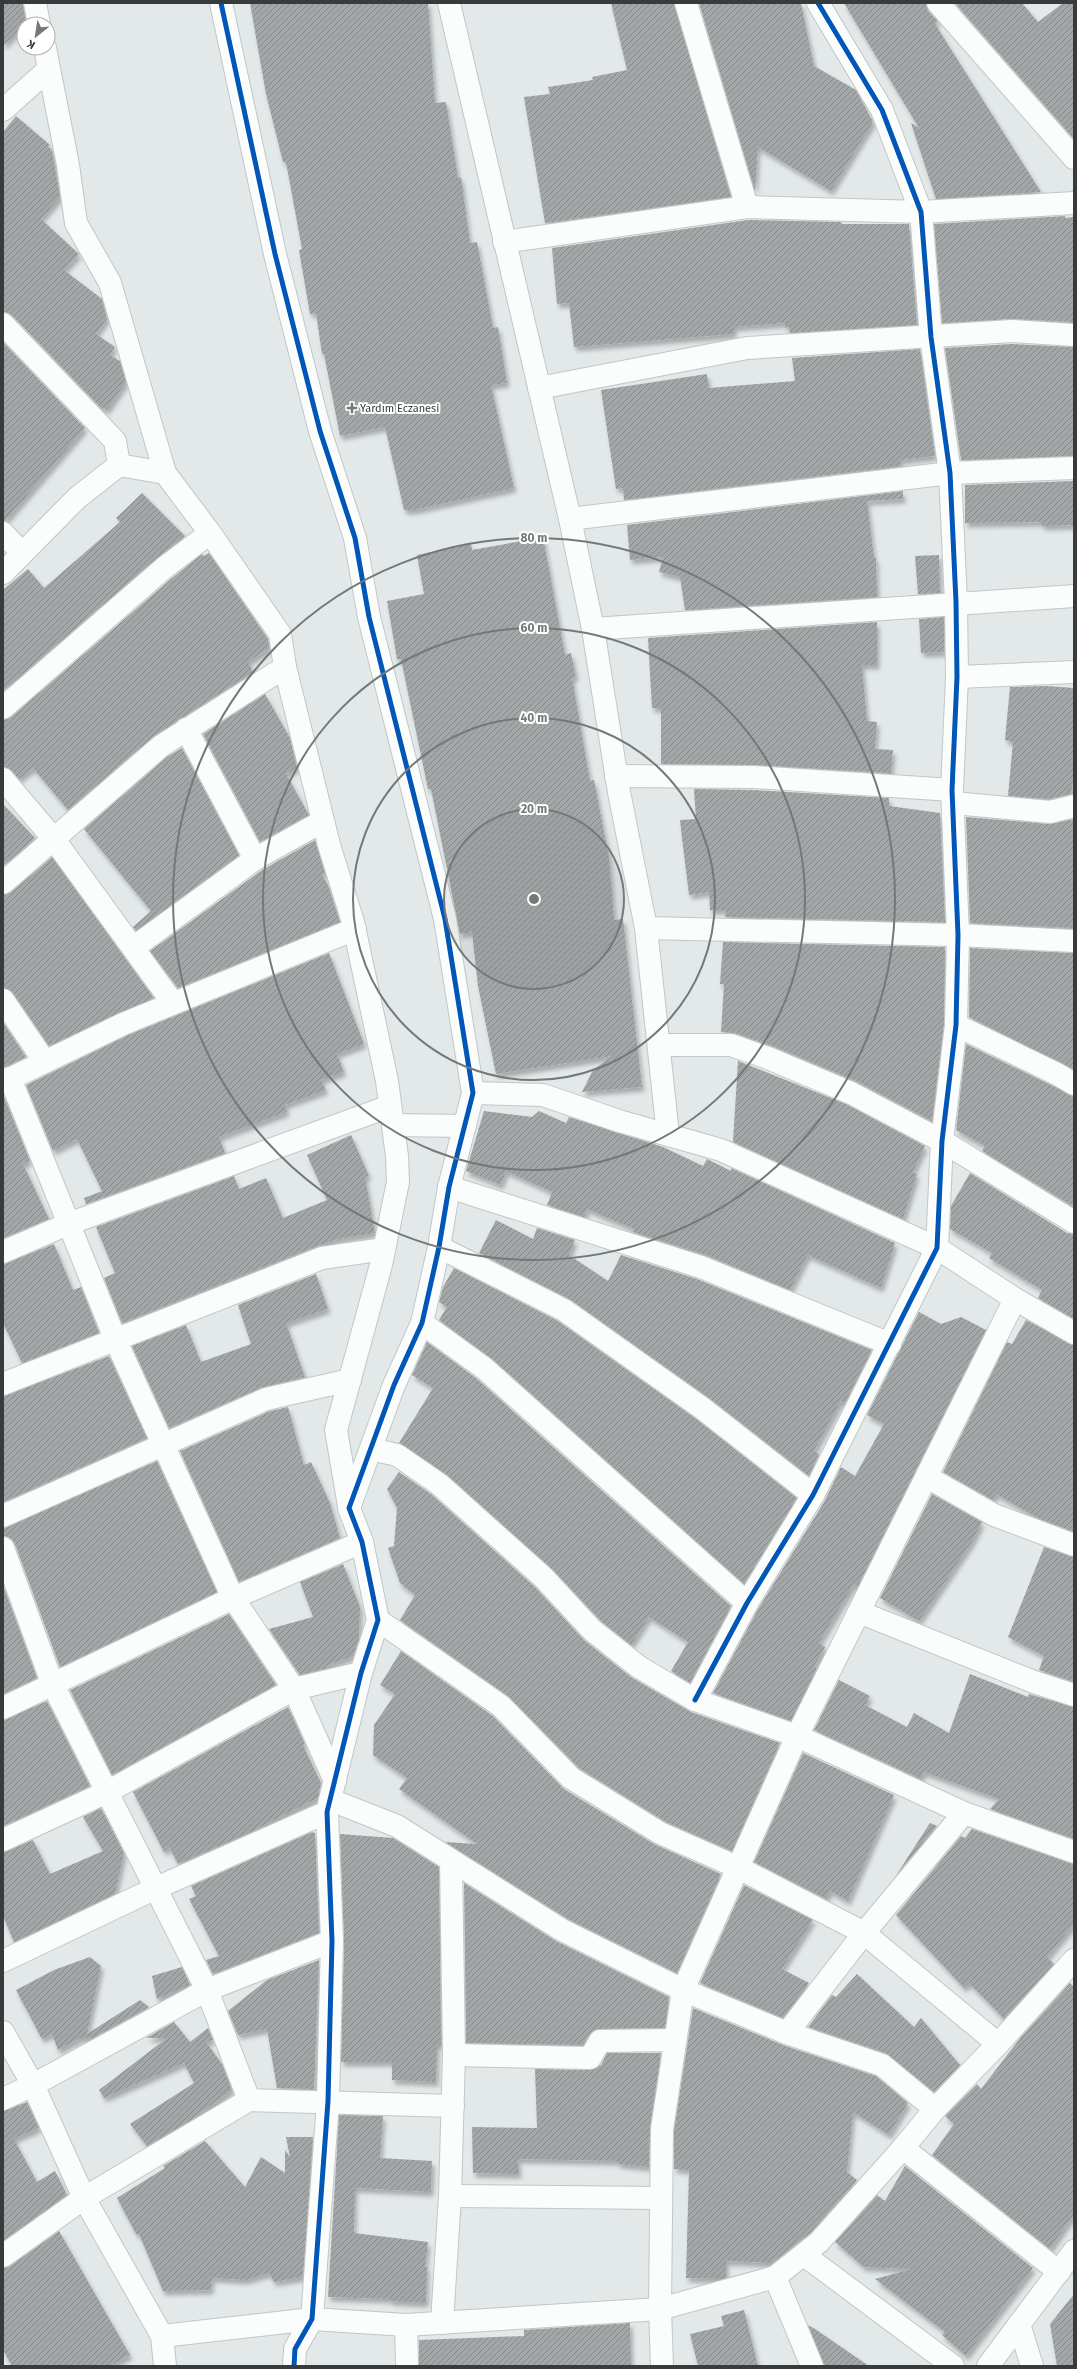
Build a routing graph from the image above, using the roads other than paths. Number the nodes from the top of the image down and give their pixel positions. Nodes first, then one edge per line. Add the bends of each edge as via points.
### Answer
1 (35, 3) edge
2 (221, 3) edge
3 (449, 3) edge
4 (686, 3) edge
5 (818, 3) edge
6 (938, 3) edge
7 (37, 16) edge
8 (47, 58) edge
9 (3, 110) edge
10 (1074, 158) edge
11 (1074, 203) edge
12 (747, 207) junction
13 (921, 212) junction
14 (504, 242) junction
15 (3, 324) edge
16 (1074, 335) edge
17 (931, 337) junction
18 (539, 388) junction
19 (119, 466) junction
20 (1074, 468) edge
21 (165, 473) junction
22 (950, 473) junction
23 (570, 519) junction
24 (210, 533) junction
25 (3, 534) edge
26 (22, 553) junction
27 (3, 573) edge
28 (1074, 596) edge
29 (956, 602) junction
30 (593, 629) junction
31 (285, 667) junction
32 (1074, 672) edge
33 (957, 677) junction
34 (3, 708) edge
35 (186, 729) junction
36 (616, 776) junction
37 (3, 779) edge
38 (953, 797) junction
39 (1074, 806) edge
40 (323, 821) junction
41 (53, 838) junction
42 (255, 859) junction
43 (3, 883) edge
44 (646, 928) junction
45 (355, 929) junction
46 (958, 935) junction
47 (1074, 941) edge
48 (133, 948) junction
49 (3, 1000) edge
50 (173, 1003) junction
51 (956, 1025) junction
52 (659, 1045) junction
53 (45, 1062) junction
54 (7, 1080) edge
55 (1074, 1084) edge
56 (473, 1093) junction
57 (392, 1115) junction
58 (465, 1126) junction
59 (668, 1135) junction
60 (942, 1141) junction
61 (449, 1187) junction
62 (1074, 1222) edge
63 (68, 1224) junction
64 (439, 1247) junction
65 (937, 1248) junction
66 (384, 1249) junction
67 (3, 1252) edge
68 (1014, 1299) junction
69 (422, 1323) junction
70 (1074, 1333) edge
71 (116, 1341) junction
72 (890, 1344) junction
73 (350, 1380) junction
74 (3, 1384) edge
75 (164, 1444) junction
76 (371, 1449) junction
77 (928, 1476) junction
78 (813, 1495) junction
79 (349, 1508) junction
80 (3, 1516) edge
81 (362, 1542) junction
82 (1074, 1545) edge
83 (3, 1548) edge
84 (233, 1598) junction
85 (747, 1603) junction
86 (859, 1612) junction
87 (378, 1620) junction
88 (361, 1673) junction
89 (52, 1683) junction
90 (294, 1689) junction
91 (1074, 1695) edge
92 (695, 1700) junction
93 (3, 1708) edge
94 (797, 1736) junction
95 (107, 1792) junction
96 (331, 1797) junction
97 (964, 1813) junction
98 (3, 1840) edge
99 (1074, 1852) edge
100 (452, 1862) junction
101 (737, 1867) junction
102 (154, 1889) junction
103 (864, 1933) junction
104 (332, 1941) junction
105 (3, 1961) edge
106 (1071, 1969) edge
107 (206, 1990) junction
108 (683, 1990) junction
109 (3, 2032) edge
110 (787, 2033) junction
111 (675, 2040) junction
112 (998, 2044) junction
113 (454, 2055) junction
114 (33, 2085) junction
115 (3, 2100) edge
116 (249, 2100) junction
117 (328, 2101) junction
118 (453, 2106) junction
119 (935, 2109) junction
120 (903, 2148) junction
121 (450, 2196) junction
122 (84, 2198) junction
123 (661, 2198) junction
124 (1074, 2251) edge
125 (804, 2255) junction
126 (3, 2256) edge
127 (1059, 2272) junction
128 (775, 2277) junction
129 (660, 2309) junction
130 (312, 2319) junction
131 (442, 2323) junction
132 (1019, 2324) junction
133 (406, 2325) junction
134 (162, 2336) junction
135 (165, 2366) edge
136 (294, 2366) edge
137 (407, 2366) edge
138 (662, 2366) edge
139 (812, 2366) edge
140 (953, 2366) edge
141 (988, 2366) edge
142 (1032, 2366) edge

1 - 7 street
2 - 56 street via 275,254 320,430 355,538 369,617 445,919
3 - 14 street
4 - 12 street
5 - 13 street via 882,110
6 - 10 street
8 - 9 street
8 - 21 street via 68,165 76,223 110,283
11 - 13 street
12 - 13 street
12 - 14 street
13 - 17 street
14 - 18 street
15 - 19 street via 115,441
16 - 17 street via 1012,330
17 - 18 street via 747,348
17 - 22 street
18 - 23 street
19 - 21 street
19 - 26 street via 77,498
20 - 22 street
21 - 24 street
22 - 23 street
22 - 29 street
23 - 30 street
24 - 31 street via 280,634
24 - 34 street via 164,568
25 - 26 street
26 - 27 street
28 - 29 street
29 - 30 street
29 - 33 street
30 - 36 street
31 - 35 street
31 - 40 street
32 - 33 street
33 - 38 street
35 - 41 street via 161,746
35 - 42 street
36 - 38 street via 754,777
36 - 44 street
37 - 41 street
38 - 39 street via 1050,812
38 - 46 street
40 - 42 street
40 - 45 street
41 - 43 street
41 - 48 street
42 - 48 street
44 - 46 street
44 - 52 street
45 - 50 street
45 - 57 street
46 - 47 street
46 - 51 street
48 - 50 street
49 - 53 street
50 - 53 street
51 - 55 street
51 - 60 street
52 - 59 street
52 - 60 street via 731,1045 851,1093
53 - 54 street
54 - 63 street
56 - 58 street
56 - 59 street via 543,1095
57 - 58 street
57 - 63 street
57 - 66 street via 398,1182
58 - 61 street
59 - 65 street via 721,1150
60 - 62 street
60 - 65 street
61 - 64 street
61 - 72 street via 701,1267
63 - 67 street
63 - 71 street
64 - 69 street
64 - 78 street via 564,1310 702,1408
65 - 68 street
65 - 72 street
66 - 71 street via 322,1258
66 - 73 street
68 - 70 street
68 - 77 street
69 - 76 street via 394,1385
69 - 85 street via 484,1368
71 - 74 street
71 - 75 street
72 - 78 street
73 - 75 street via 266,1399
73 - 79 street via 336,1430
75 - 80 street
75 - 84 street
76 - 79 street
76 - 92 street via 397,1456 439,1484 544,1578 592,1630 638,1667
77 - 82 street via 994,1515
77 - 86 street
78 - 85 street
79 - 81 street
81 - 84 street
81 - 87 street
83 - 89 street
84 - 89 street
84 - 90 street
85 - 92 street
86 - 91 street via 1034,1682
86 - 94 street
87 - 88 street
87 - 101 street via 501,1706 572,1778 660,1833
88 - 90 street
88 - 96 street
89 - 93 street
89 - 95 street
90 - 95 street
90 - 96 street
92 - 94 street
94 - 97 street
94 - 101 street
95 - 98 street
95 - 102 street
96 - 100 street via 397,1826
96 - 102 street
96 - 104 street
97 - 99 street
97 - 103 street
100 - 108 street via 562,1930
100 - 113 street
101 - 103 street
101 - 108 street
102 - 105 street
102 - 107 street
103 - 110 street
103 - 112 street
104 - 107 street
104 - 117 street
106 - 112 street
107 - 114 street
107 - 116 street
108 - 110 street
108 - 111 street
109 - 114 street
110 - 119 street via 882,2065
111 - 113 street via 600,2041 590,2058
111 - 123 street via 662,2129
112 - 119 street
113 - 118 street
114 - 115 street
114 - 122 street
116 - 117 street
116 - 122 street
117 - 118 street
117 - 130 street
118 - 121 street
119 - 120 street
120 - 125 street via 819,2242
120 - 127 street
121 - 123 street
121 - 131 street
122 - 126 street
122 - 134 street
123 - 129 street
124 - 127 street
125 - 128 street
125 - 140 street
127 - 132 street
128 - 129 street
128 - 139 street
129 - 131 street
129 - 138 street
130 - 133 street
130 - 134 street
130 - 136 street via 295,2350
131 - 133 street
132 - 141 street
132 - 142 street
133 - 137 street
134 - 135 street

